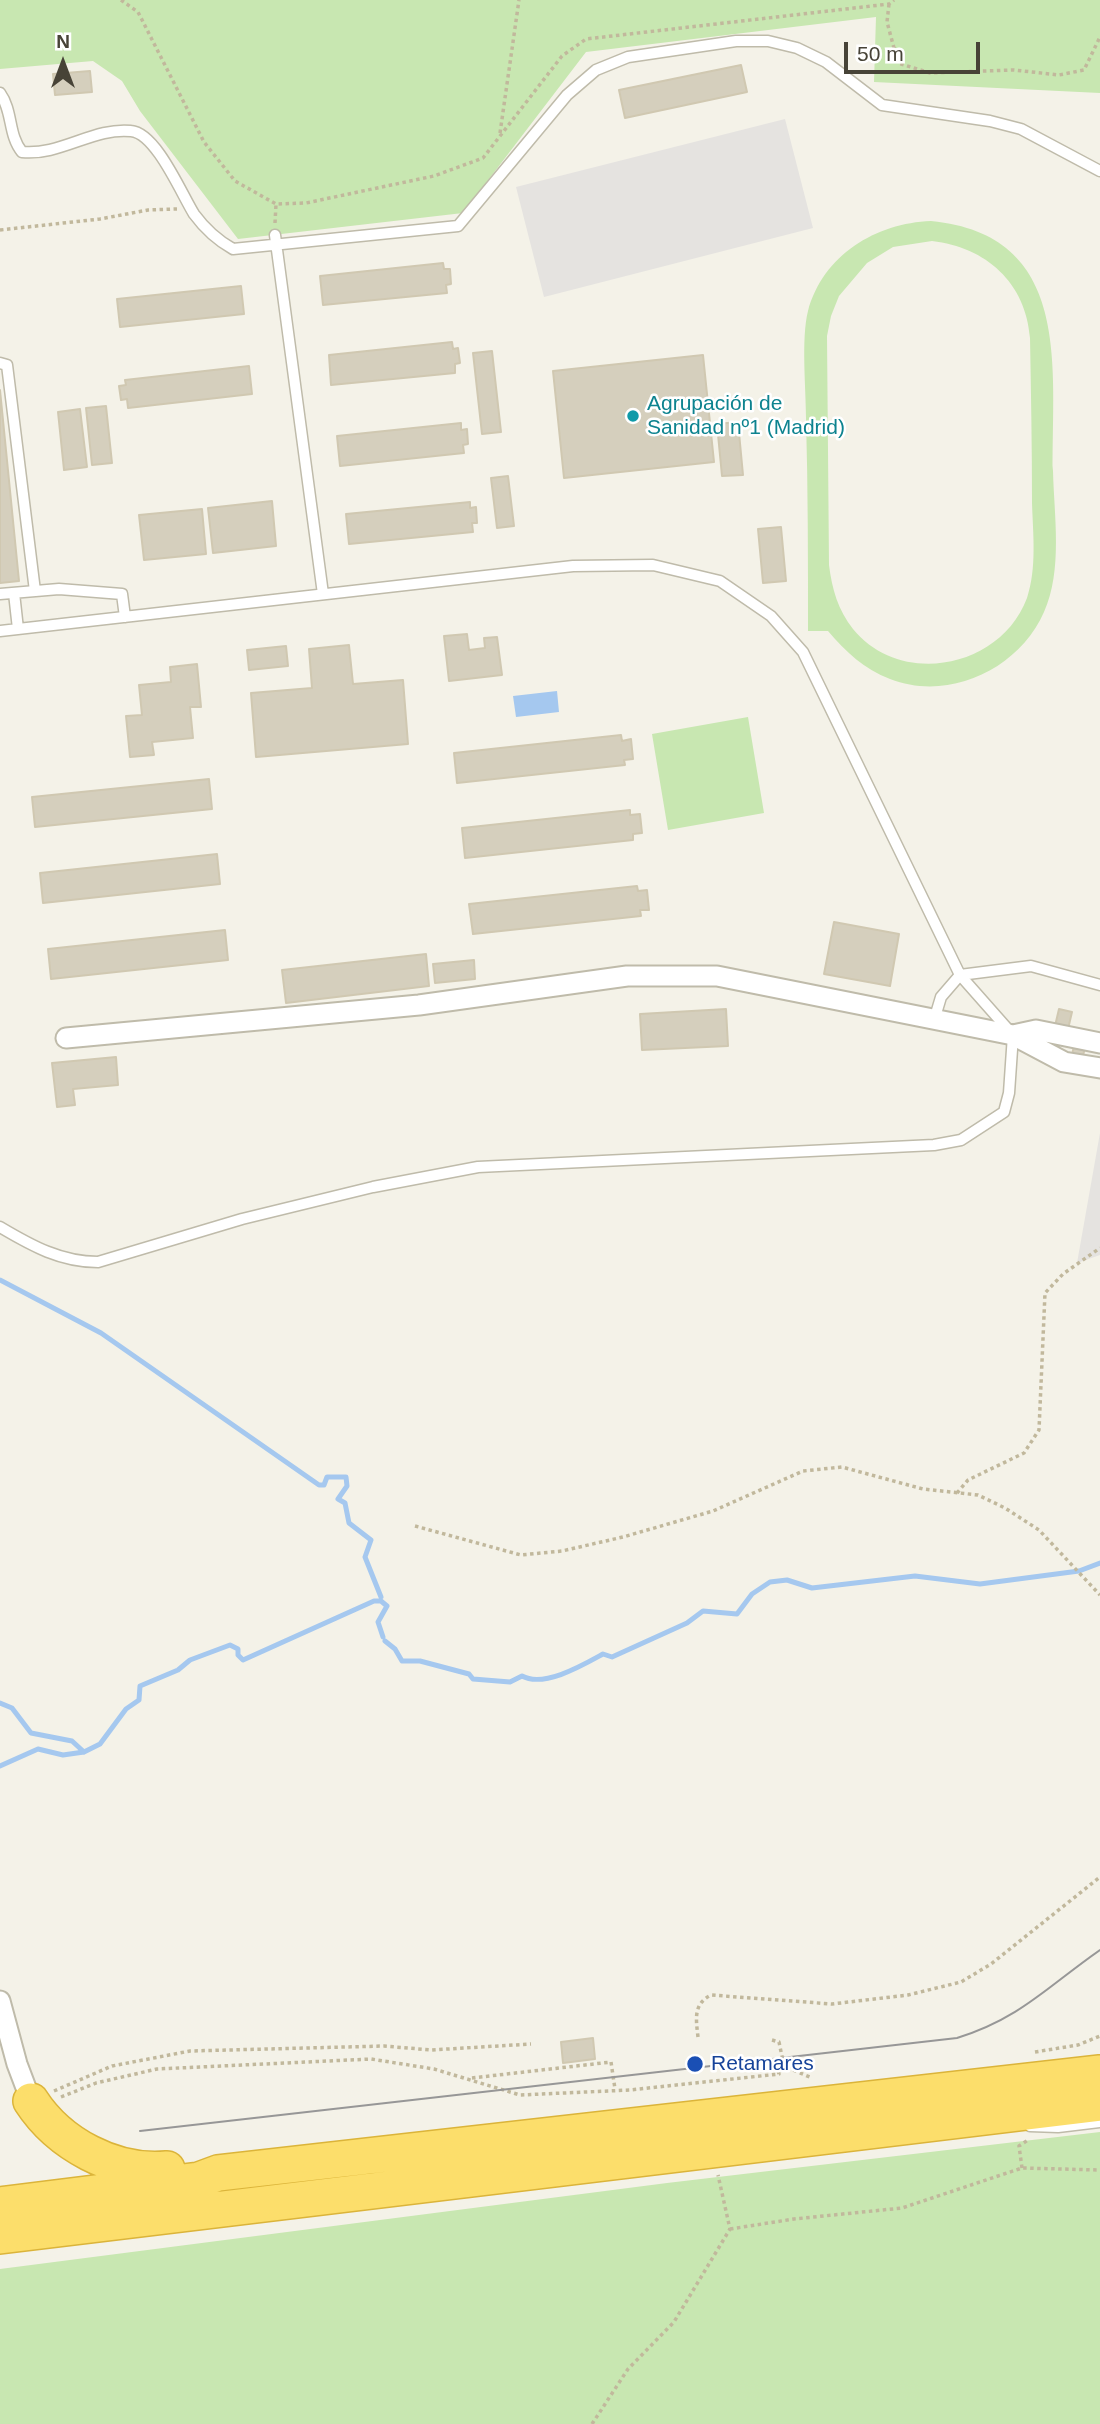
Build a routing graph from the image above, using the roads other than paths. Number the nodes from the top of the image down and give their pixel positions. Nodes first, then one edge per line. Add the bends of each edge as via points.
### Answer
1 (0, 93) edge
2 (1100, 171) edge
3 (276, 240) junction
4 (0, 363) edge
5 (35, 591) junction
6 (14, 593) junction
7 (0, 594) edge
8 (323, 594) junction
9 (125, 617) junction
10 (19, 629) junction
11 (0, 631) edge
12 (960, 975) junction
13 (1100, 985) edge
14 (935, 1017) junction
15 (1013, 1035) junction
16 (66, 1038) dead end
17 (1100, 1043) edge
18 (1100, 1068) edge
19 (0, 1227) edge
20 (0, 2001) edge
21 (1062, 2065) dead end
22 (1100, 2073) edge
23 (997, 2100) junction
24 (1100, 2103) edge
25 (34, 2105) joint
26 (1100, 2122) edge
27 (218, 2173) junction
28 (0, 2205) edge
29 (0, 2236) edge

1 - 3 lane via 7,102 14,142 22,152 40,154 117,130 136,131 152,143 195,215 215,239 233,249
2 - 3 lane via 1021,129 882,105 827,62 797,48 768,41 736,41 628,57 596,70 568,94 457,226
3 - 8 lane
4 - 5 lane via 7,365
5 - 6 lane
5 - 9 lane via 122,594
6 - 7 lane
6 - 10 lane
8 - 9 lane
8 - 12 lane via 573,566 653,565 720,581 771,616 803,652
9 - 10 lane
10 - 11 lane
12 - 13 lane via 1031,966
12 - 14 lane via 941,997
12 - 15 lane
14 - 15 street
14 - 16 street via 717,976 627,976 419,1005
15 - 17 street via 1036,1030
15 - 18 street via 1064,1062
15 - 19 lane via 1004,1112 961,1140 478,1167 255,1216 99,1262 51,1255
20 - 25 street
21 - 23 lane via 1005,2075
22 - 23 highway
23 - 24 highway
23 - 26 lane via 1020,2124 1038,2128
23 - 27 highway
23 - 29 highway
25 - 27 highway via 44,2121 86,2152 123,2165 158,2170 197,2165
27 - 28 highway via 199,2180

